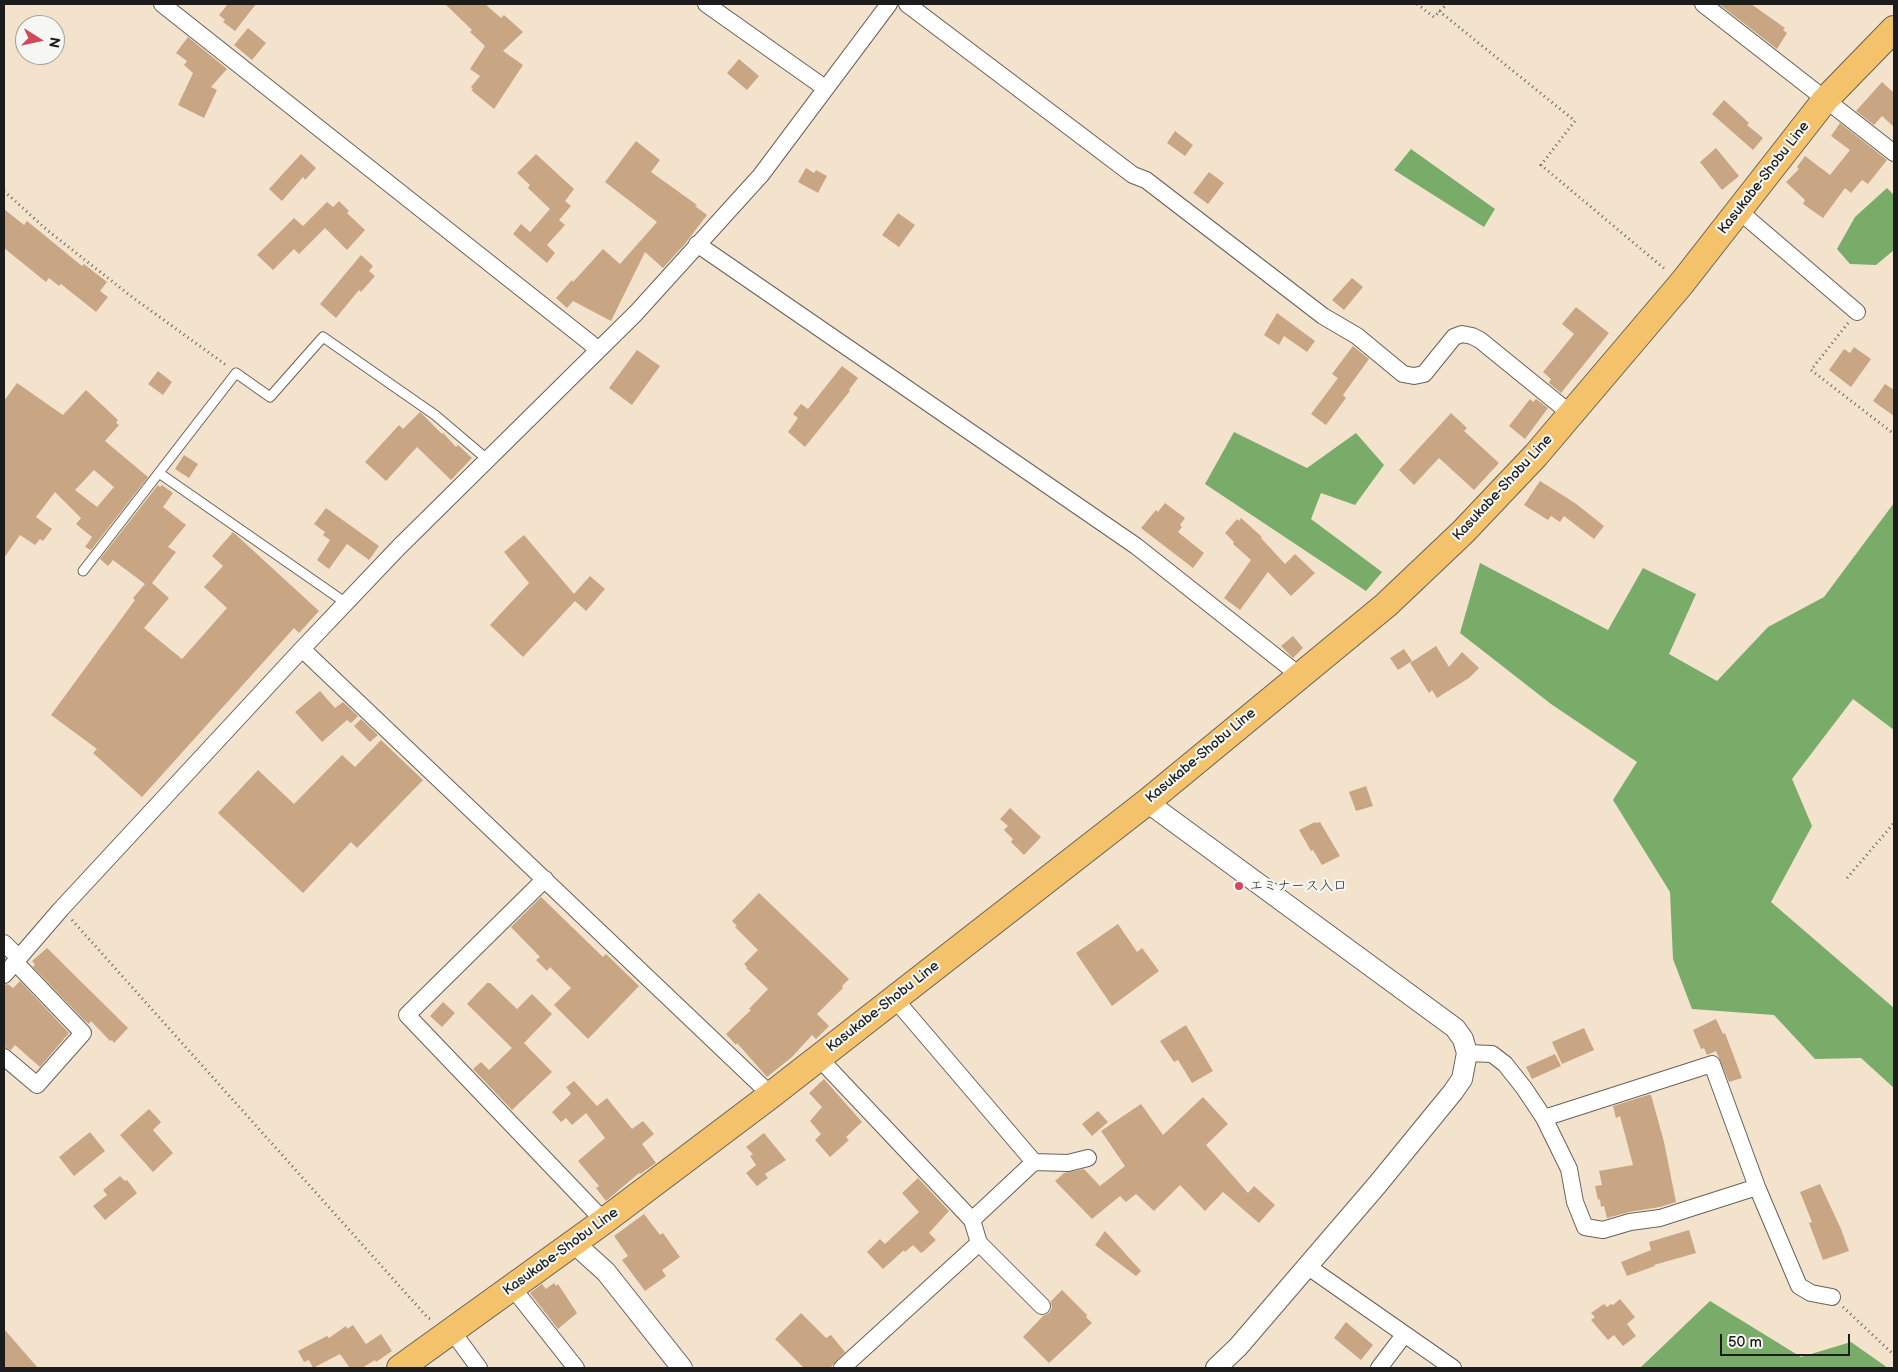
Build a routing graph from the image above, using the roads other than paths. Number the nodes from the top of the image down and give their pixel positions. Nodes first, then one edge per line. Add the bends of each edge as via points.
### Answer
1 (162, 4) edge
2 (706, 4) edge
3 (889, 4) edge
4 (907, 4) edge
5 (1703, 4) edge
6 (1894, 29) edge
7 (825, 88) junction
8 (1825, 100) junction
9 (1894, 153) edge
10 (1738, 210) junction
11 (696, 244) junction
12 (1857, 312) road end
13 (598, 350) junction
14 (1571, 414) junction
15 (488, 460) junction
16 (159, 473) junction
17 (83, 571) dead end
18 (346, 604) junction
19 (302, 649) junction
20 (1298, 676) junction
21 (1147, 802) junction
22 (545, 879) junction
23 (4, 944) edge
24 (17, 960) junction
25 (4, 974) edge
26 (894, 998) junction
27 (1467, 1053) junction
28 (4, 1057) edge
29 (819, 1058) junction
30 (771, 1095) junction
31 (1544, 1118) junction
32 (1088, 1158) dead end
33 (1034, 1162) junction
34 (1757, 1187) junction
35 (972, 1220) junction
36 (604, 1221) junction
37 (574, 1242) junction
38 (979, 1244) junction
39 (1306, 1266) junction
40 (512, 1288) junction
41 (1832, 1296) road end
42 (1042, 1306) dead end
43 (452, 1332) junction
44 (1404, 1335) junction
45 (400, 1368) edge
46 (480, 1368) edge
47 (576, 1368) edge
48 (682, 1368) edge
49 (842, 1368) edge
50 (1216, 1368) edge
51 (1379, 1368) edge
52 (1453, 1368) edge

1 - 13 street
2 - 7 street
3 - 7 street
4 - 14 street via 1133,175 1146,180 1323,316 1358,336 1403,374 1424,374 1454,337 1462,334 1472,336
5 - 8 street
6 - 8 main road, Kasukabe-Shobu Line
7 - 11 street via 761,175
8 - 9 street
8 - 10 main road, Kasukabe-Shobu Line
10 - 12 street
10 - 14 main road, Kasukabe-Shobu Line via 1682,283
11 - 13 street via 636,314
11 - 20 street via 1136,546
13 - 15 street
14 - 20 main road, Kasukabe-Shobu Line via 1470,525 1386,605
15 - 16 lane via 435,414 323,337 270,397 236,373
15 - 18 street
16 - 17 lane
16 - 18 lane
18 - 19 street
19 - 22 street
19 - 24 street
20 - 21 main road, Kasukabe-Shobu Line
21 - 26 main road, Kasukabe-Shobu Line
21 - 27 street via 1455,1028 1464,1039
22 - 30 street
22 - 36 street via 407,1016
23 - 24 street
24 - 25 street
24 - 28 street via 83,1033 37,1085
26 - 29 main road, Kasukabe-Shobu Line
26 - 33 street
27 - 31 street via 1492,1054 1505,1064
27 - 39 street via 1462,1078 1453,1092
29 - 30 main road, Kasukabe-Shobu Line
29 - 35 street
30 - 36 main road, Kasukabe-Shobu Line
31 - 34 street via 1569,1169 1585,1226 1603,1230 1660,1218
31 - 34 street via 1712,1064
32 - 33 street via 1068,1162
33 - 35 street
34 - 41 street via 1799,1286 1811,1293
35 - 38 street
36 - 37 main road, Kasukabe-Shobu Line
37 - 40 main road, Kasukabe-Shobu Line
37 - 48 street via 606,1272
38 - 42 street
38 - 49 street
39 - 44 street
39 - 50 street via 1238,1347
40 - 43 main road, Kasukabe-Shobu Line
40 - 47 street
43 - 45 main road, Kasukabe-Shobu Line
43 - 46 street
44 - 51 street
44 - 52 street

